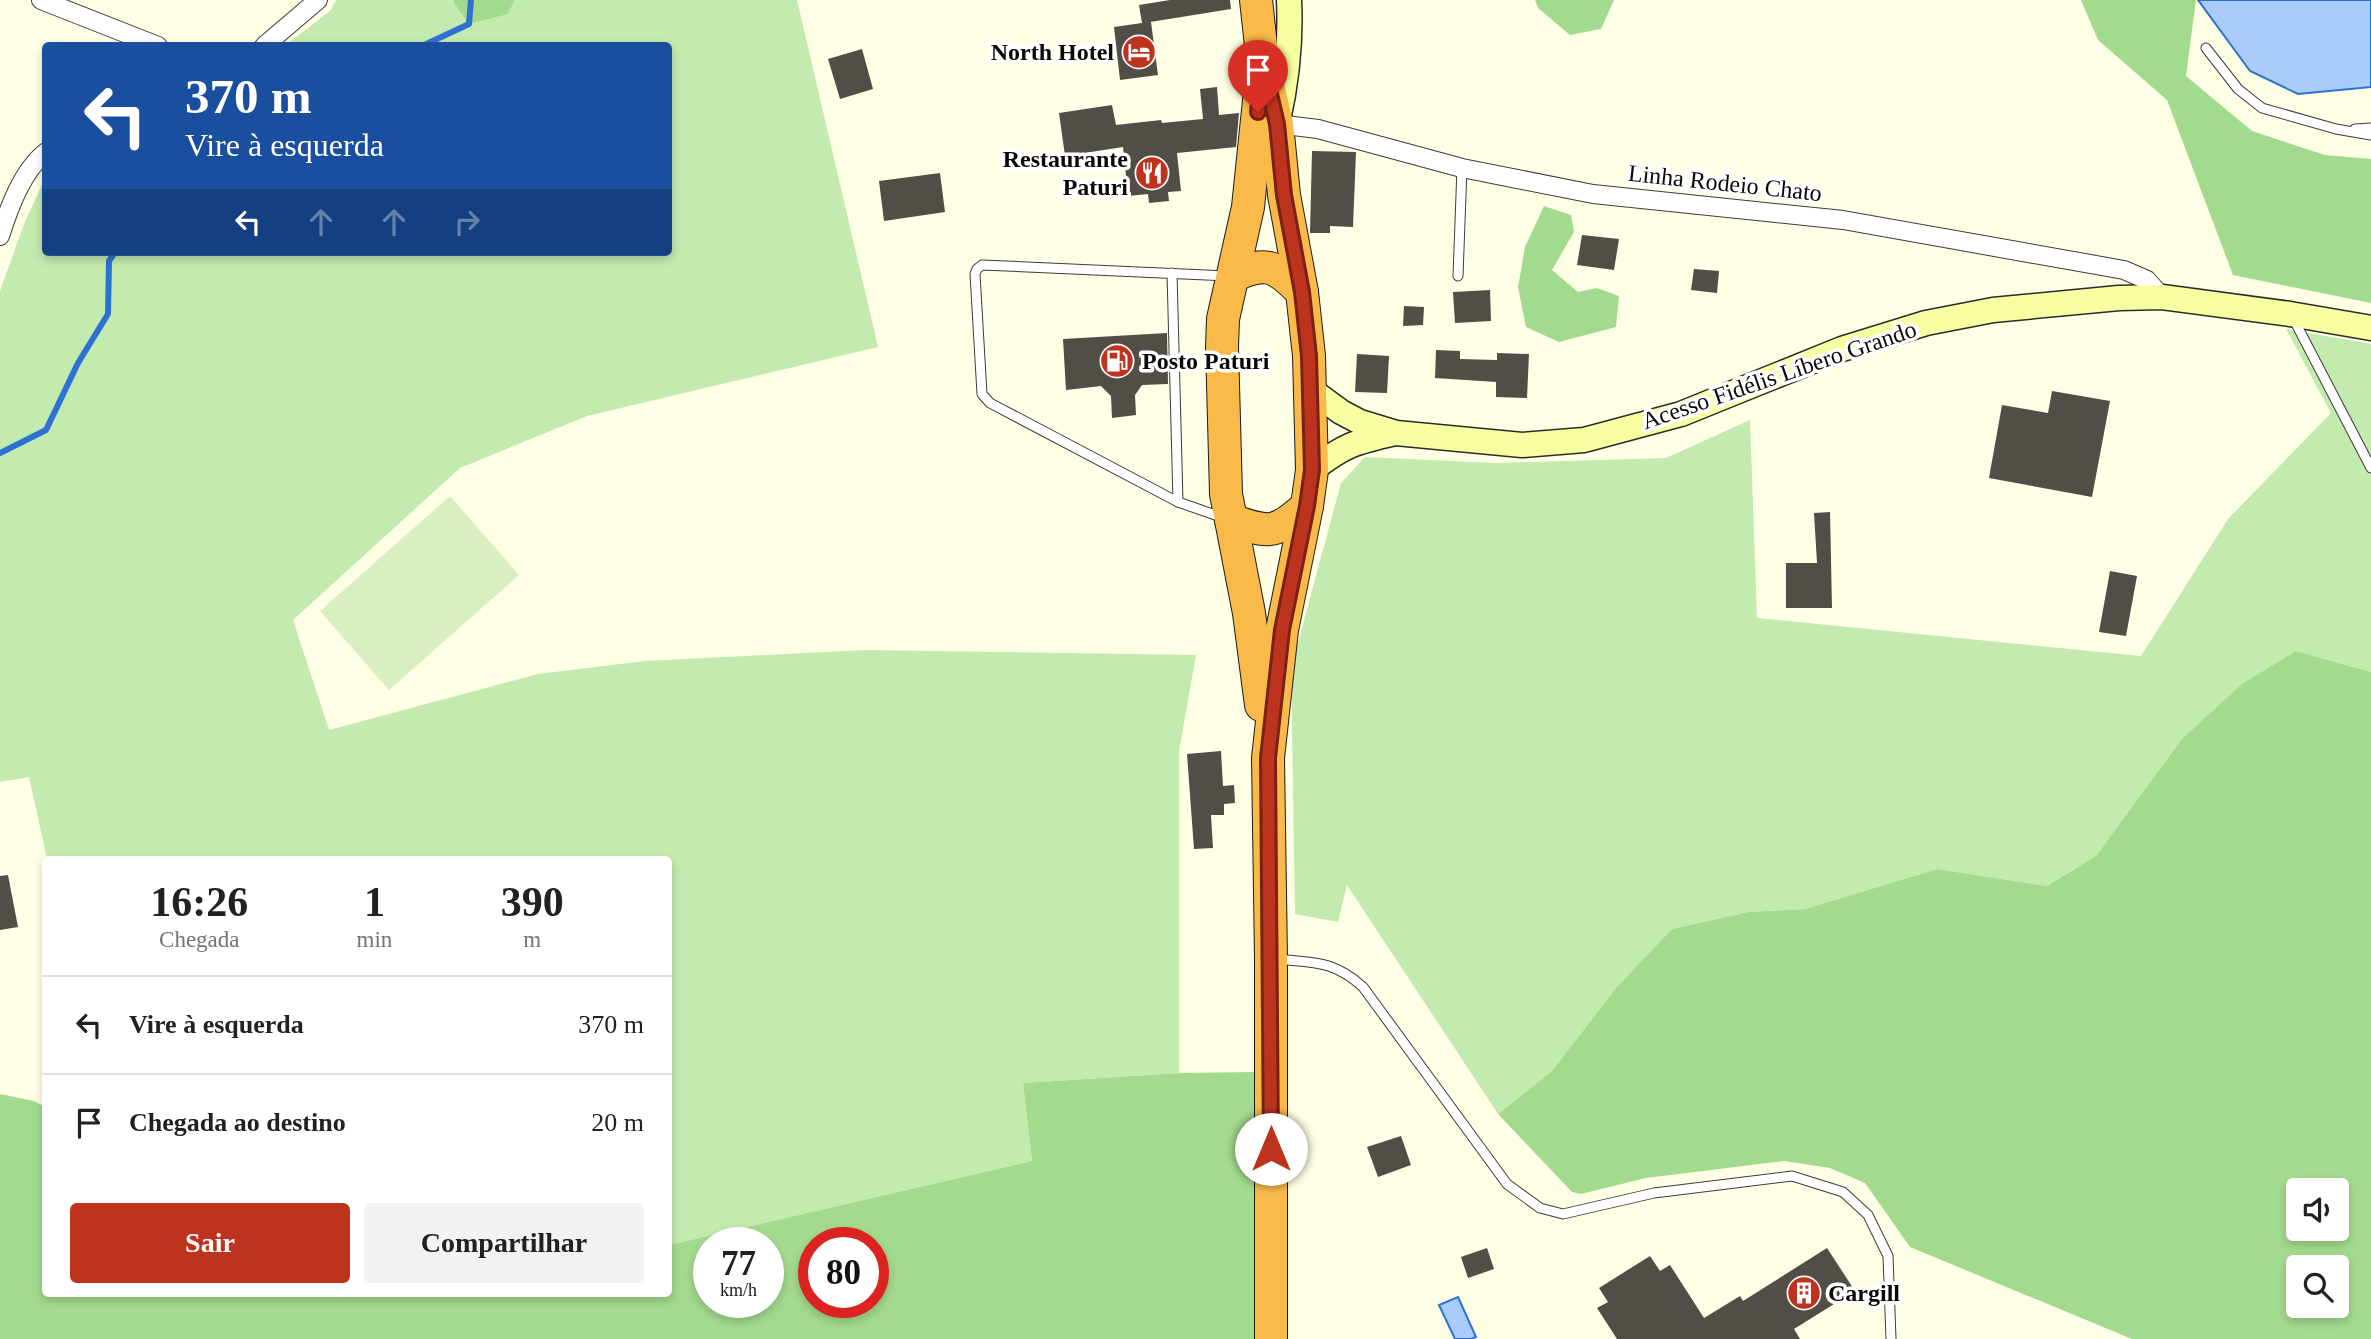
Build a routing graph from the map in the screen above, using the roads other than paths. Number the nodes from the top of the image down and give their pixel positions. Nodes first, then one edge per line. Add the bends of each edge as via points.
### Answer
1 (41, 0) edge
2 (318, 0) edge
3 (1256, 0) edge
4 (1289, 0) edge
5 (148, 42) edge
6 (269, 42) edge
7 (2206, 48) dead end
8 (1263, 64) junction
9 (1277, 124) junction
10 (2371, 128) edge
11 (2336, 129) junction
12 (2371, 135) edge
13 (42, 157) edge
14 (1462, 169) junction
15 (3, 215) edge
16 (0, 236) edge
17 (1172, 273) junction
18 (1233, 276) junction
19 (1458, 276) dead end
20 (1302, 292) junction
21 (2162, 297) junction
22 (2290, 314) junction
23 (2371, 328) edge
24 (1311, 390) junction
25 (1396, 433) junction
26 (2371, 468) edge
27 (1312, 470) junction
28 (1178, 502) junction
29 (1307, 506) junction
30 (1231, 520) junction
31 (1268, 758) junction
32 (1271, 959) junction
33 (1271, 1339) edge
34 (1892, 1339) edge

1 - 5 street
2 - 6 street
3 - 8 highway
4 - 9 street via 1290,31
7 - 11 lane via 2238,89 2262,108
8 - 9 highway
8 - 18 highway via 1248,207
9 - 14 street, Linha Rodeio Chato via 1318,129
9 - 20 highway via 1284,195
10 - 11 lane
11 - 12 lane
13 - 15 street
14 - 19 lane
14 - 21 street, Linha Rodeio Chato via 1593,194 1843,220 2110,267 2147,280
15 - 16 street
17 - 18 lane
17 - 28 lane
17 - 28 lane via 982,265 975,274 982,394 990,403
18 - 20 highway via 1267,265 1284,273
18 - 30 highway via 1222,347 1224,463
20 - 24 highway
21 - 22 street, Acesso Fidélis Líbero Grando
21 - 25 street, Acesso Fidélis Líbero Grando via 1993,310 1926,323 1842,349 1681,414 1584,440 1522,445
22 - 23 street, Acesso Fidélis Líbero Grando
22 - 26 lane
24 - 25 street, Acesso Fidélis Líbero Grando via 1360,422
24 - 27 highway
25 - 27 street, Acesso Fidélis Líbero Grando via 1338,450
27 - 29 highway
28 - 30 lane
29 - 30 highway via 1288,524 1270,531
29 - 31 highway via 1282,630
30 - 31 highway via 1250,613
31 - 32 highway
32 - 33 highway
32 - 34 lane via 1328,964 1348,973 1363,987 1507,1184 1539,1208 1563,1214 1654,1193 1792,1176 1843,1192 1868,1215 1888,1256

